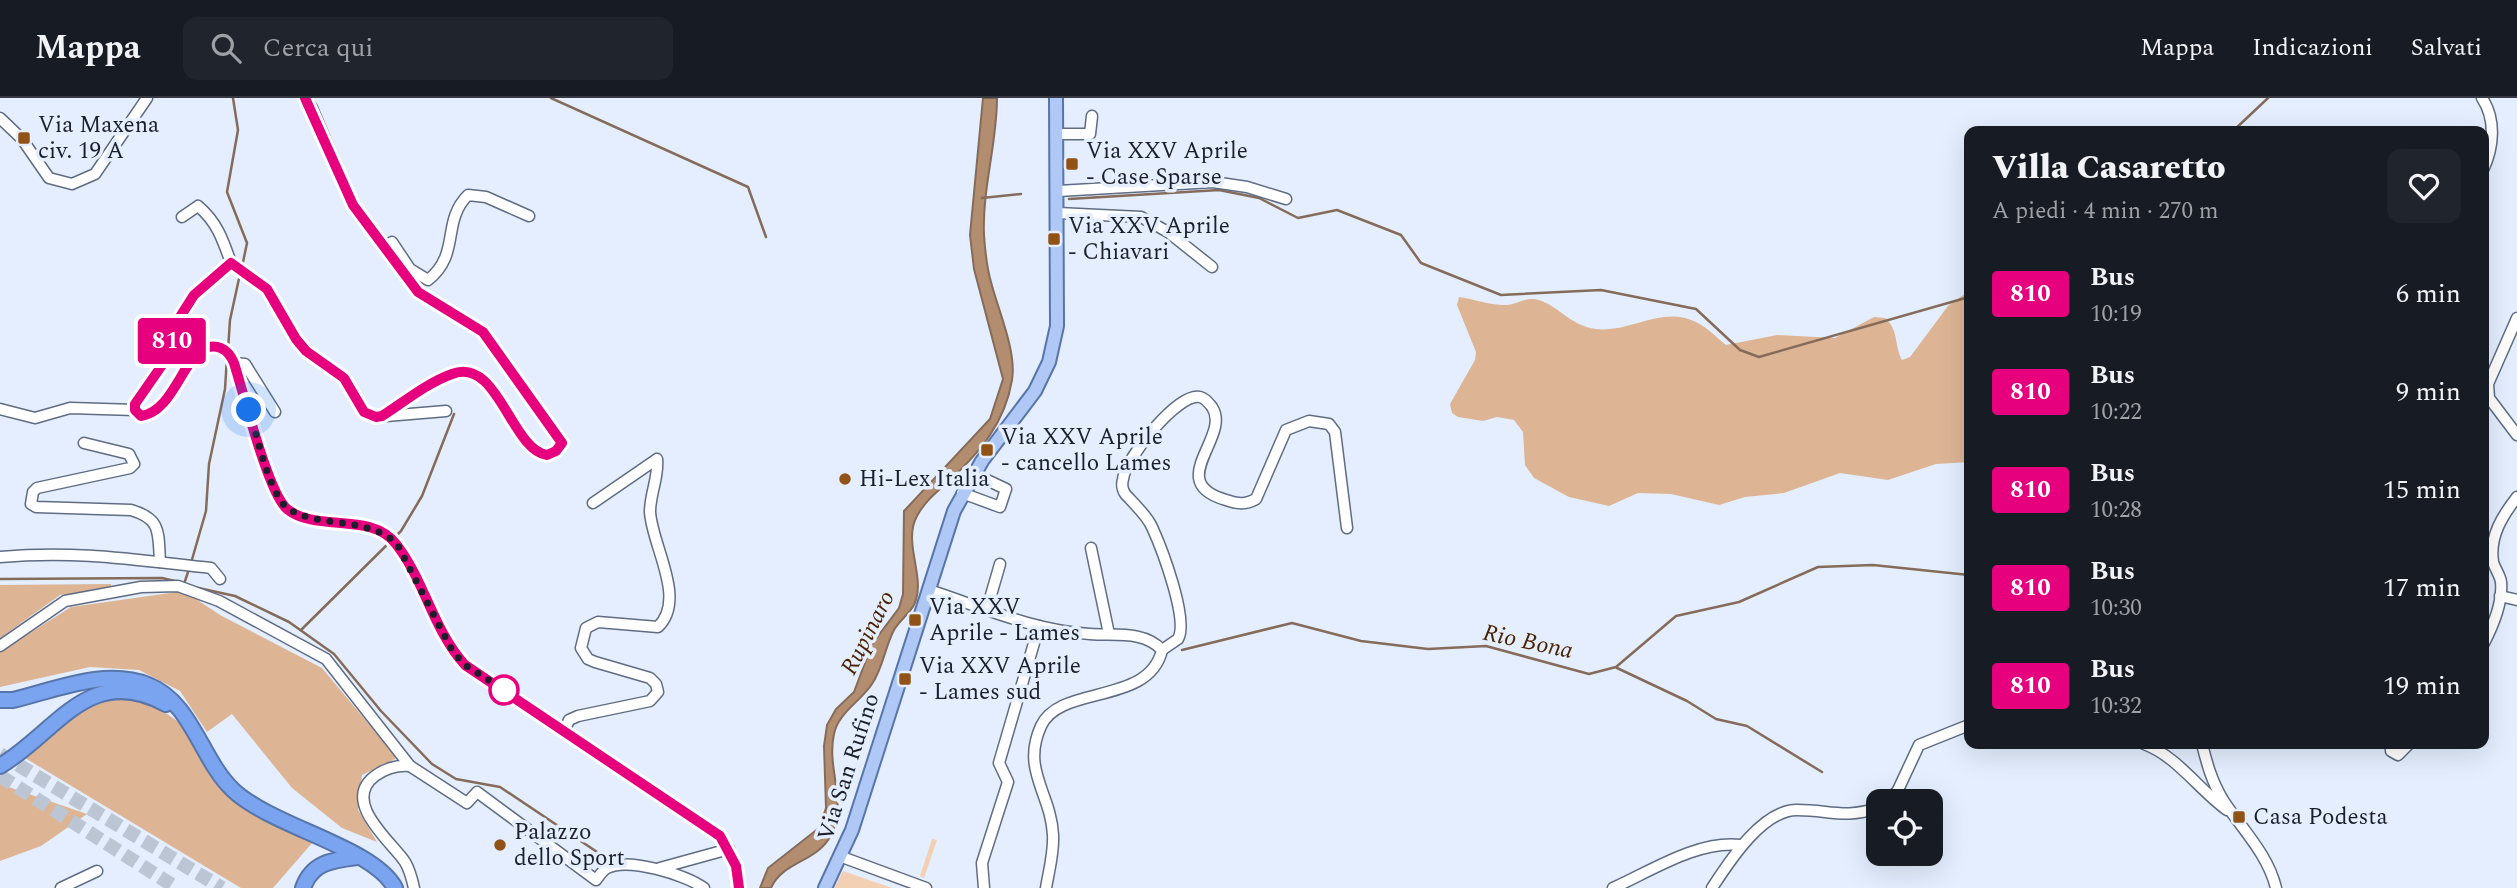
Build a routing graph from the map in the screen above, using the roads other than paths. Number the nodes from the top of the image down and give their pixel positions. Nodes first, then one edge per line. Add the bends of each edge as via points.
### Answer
1 (147, 98) edge
2 (305, 98) edge
3 (1056, 98) edge
4 (2482, 98) edge
5 (1092, 116) dead end
6 (0, 118) edge
7 (1058, 134) junction
8 (2489, 152) edge
9 (1058, 191) junction
10 (1286, 199) dead end
11 (1058, 213) junction
12 (529, 216) dead end
13 (182, 217) dead end
14 (384, 247) junction
15 (231, 263) junction
16 (1212, 267) dead end
17 (2517, 318) edge
18 (234, 363) junction
19 (2489, 382) edge
20 (2489, 398) edge
21 (0, 409) edge
22 (135, 410) junction
23 (446, 411) dead end
24 (275, 412) dead end
25 (382, 416) junction
26 (2517, 435) edge
27 (84, 443) dead end
28 (974, 474) junction
29 (962, 494) junction
30 (2517, 497) edge
31 (593, 503) dead end
32 (1347, 528) dead end
33 (1091, 548) dead end
34 (0, 557) edge
35 (160, 562) junction
36 (1000, 564) dead end
37 (220, 579) dead end
38 (929, 590) junction
39 (2500, 596) junction
40 (2517, 600) edge
41 (987, 609) junction
42 (1039, 626) junction
43 (2489, 628) edge
44 (1109, 634) junction
45 (0, 646) edge
46 (1162, 650) junction
47 (6, 700) edge
48 (182, 714) junction
49 (1964, 727) edge
50 (565, 730) junction
51 (2152, 749) edge
52 (2203, 749) edge
53 (2392, 749) edge
54 (2404, 749) edge
55 (0, 766) edge
56 (410, 766) junction
57 (1898, 789) edge
58 (1866, 810) edge
59 (2236, 817) junction
60 (1740, 845) junction
61 (729, 849) junction
62 (358, 857) junction
63 (842, 857) junction
64 (656, 869) junction
65 (97, 871) dead end
66 (61, 888) edge
67 (303, 888) edge
68 (395, 888) edge
69 (414, 888) edge
70 (704, 888) edge
71 (739, 888) edge
72 (825, 888) edge
73 (926, 888) edge
74 (984, 888) edge
75 (1046, 888) edge
76 (1613, 888) edge
77 (1712, 888) edge
78 (2276, 888) edge

1 - 6 street via 95,174 72,184 49,178 22,139
2 - 14 street via 353,205
3 - 7 main road, Via San Rufino
4 - 8 street via 2492,129
5 - 7 street via 1090,134
7 - 9 main road, Via San Rufino
9 - 10 street via 1213,182
9 - 11 main road, Via San Rufino
11 - 16 street via 1141,217
11 - 28 main road, Via San Rufino via 1055,345 1035,391
12 - 14 street via 468,194 457,205 444,268 428,280 410,270 392,243
13 - 15 street via 198,206 204,211 217,225
14 - 25 street via 418,292 483,332 562,443 547,455 531,449 504,405 468,371 453,373
15 - 22 street via 194,295 178,320 167,358
15 - 25 street via 267,289 296,339 344,378 364,412
17 - 19 street
18 - 22 street via 221,348 202,349 160,405 148,415
18 - 24 street via 245,364
18 - 50 street via 273,487 287,509 386,534 397,544 459,659
20 - 26 street
21 - 22 street via 35,418 70,408
23 - 25 street
27 - 35 street via 129,454 134,464 37,488 31,504 143,513 158,530
28 - 29 main road, Via San Rufino
28 - 29 street via 1006,489 1000,507
29 - 38 main road, Via San Rufino
30 - 39 street via 2496,530 2493,561 2501,580
31 - 50 street via 657,458 659,471 650,513 669,595 668,613 658,626 598,622 586,628 580,648 588,659 650,678 658,692 650,701 578,716 569,720
32 - 46 street via 1335,432 1329,424 1309,421 1286,430 1256,499 1236,503 1208,493 1200,484 1198,471 1216,421 1209,403 1188,397 1173,406 1123,477 1125,495 1152,525 1183,622 1178,639
33 - 44 street
34 - 35 street via 52,552
35 - 37 street via 211,568
36 - 41 street
38 - 41 street
38 - 63 main road, Via San Rufino
39 - 40 street
39 - 43 street
41 - 42 street
42 - 44 street
42 - 74 street via 999,762 1008,782 982,863
44 - 46 street via 1146,638
45 - 56 street via 65,601 141,587 178,586 219,601 326,659
46 - 75 street via 1153,668 1124,688 1057,709 1047,715 1040,729 1033,764 1053,834
47 - 48 highway via 116,679 151,686
48 - 55 highway via 154,698 109,691 83,700
48 - 62 highway via 233,790 265,813
49 - 57 street via 1919,745
50 - 61 street via 720,836
51 - 59 street
52 - 59 street via 2209,773
53 - 54 street via 2398,755
56 - 64 street via 467,803 477,792 596,880 605,869 617,865
56 - 69 street via 382,771 368,781 365,794 373,825 407,865
58 - 60 street via 1838,816 1794,810 1779,814
59 - 78 street via 2254,841
60 - 76 street via 1721,843
60 - 77 street
61 - 64 street
61 - 71 street
62 - 67 highway via 327,861 312,871
62 - 68 highway via 385,873
63 - 72 main road, Via San Rufino
63 - 73 street, Via San Rufino
64 - 70 street via 685,876
65 - 66 street

